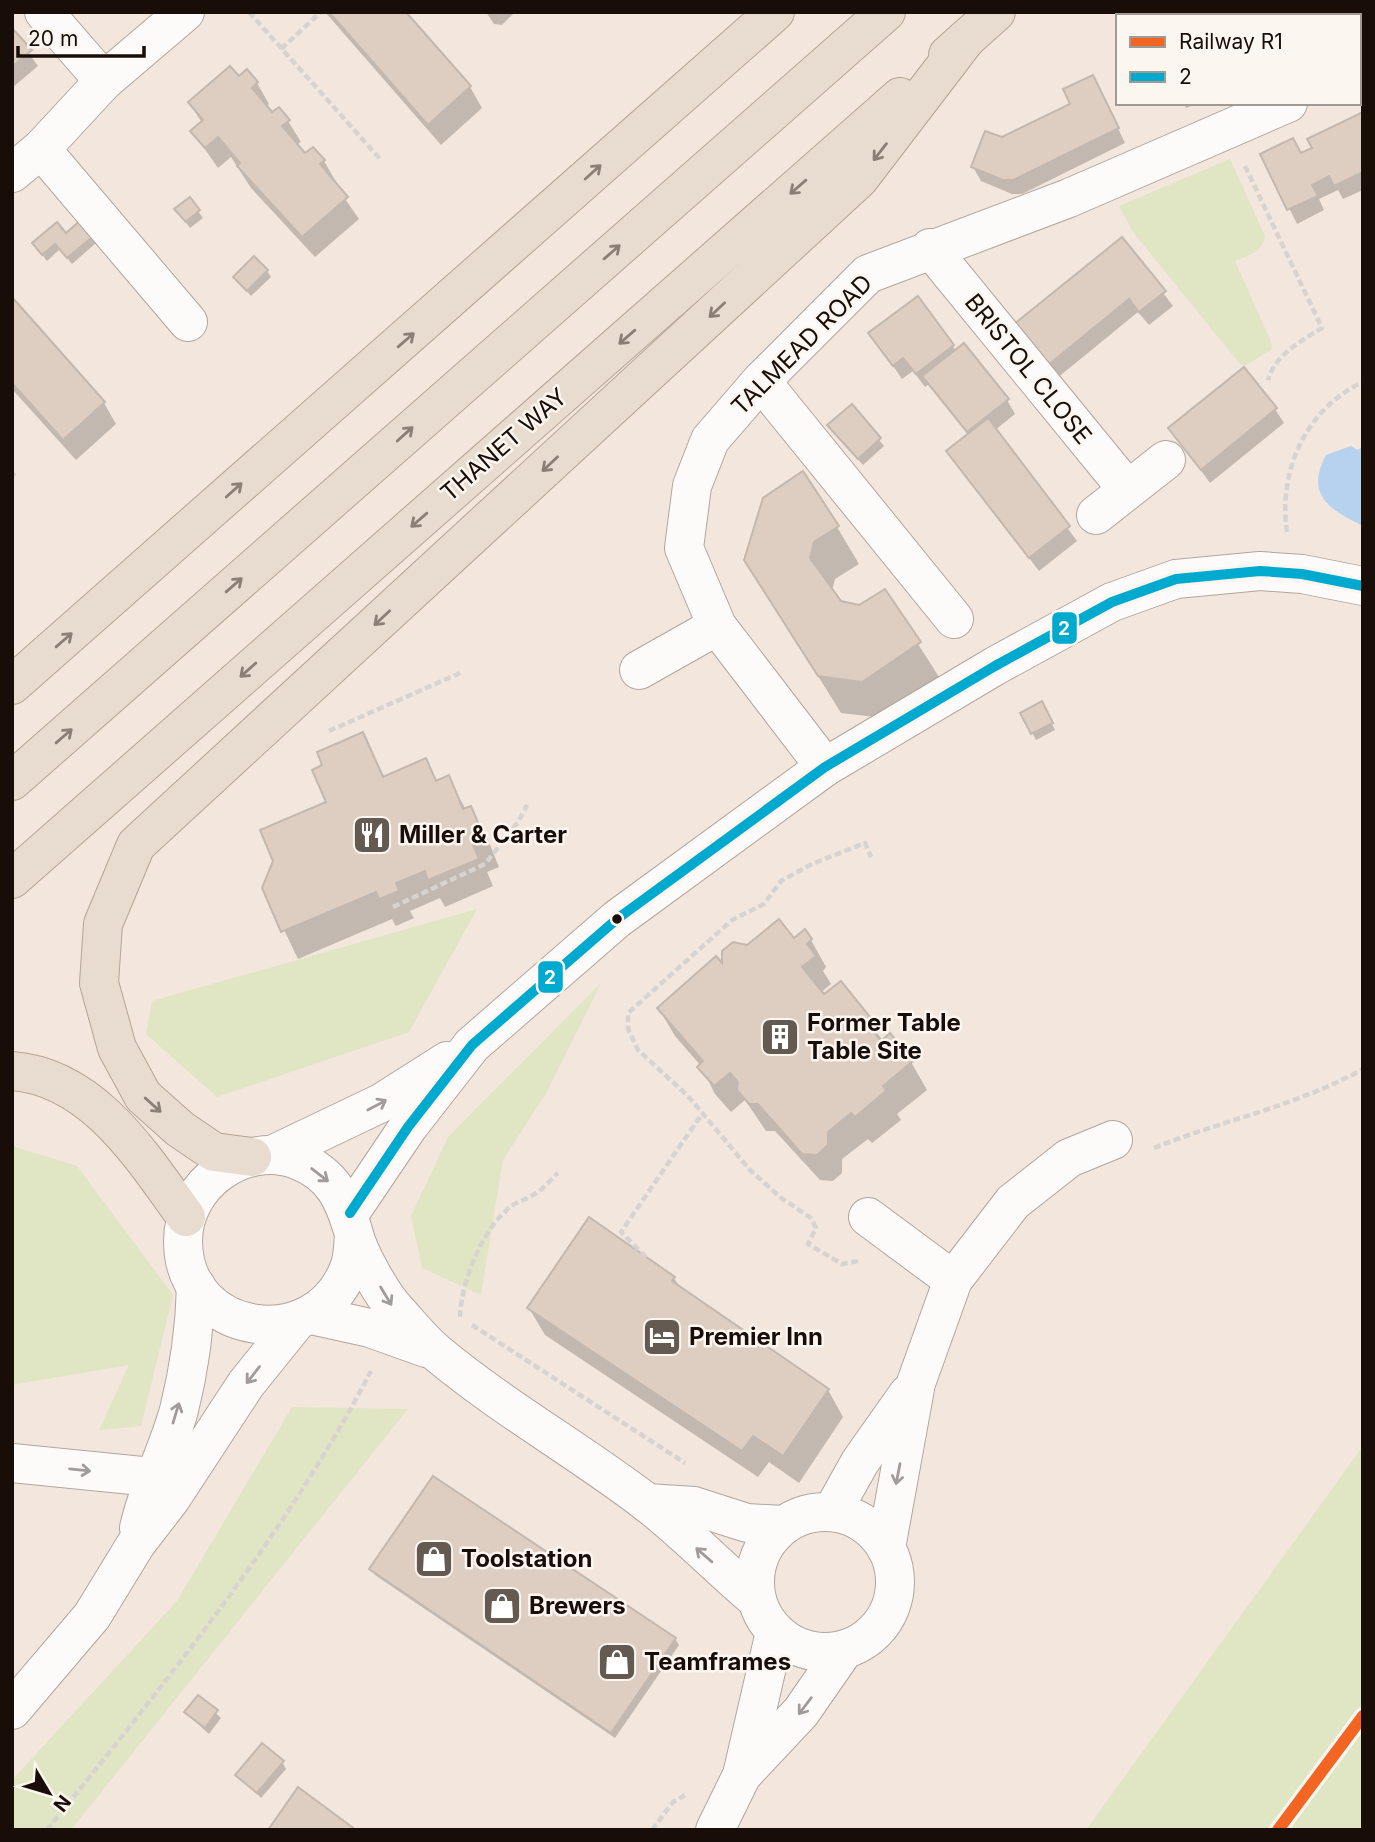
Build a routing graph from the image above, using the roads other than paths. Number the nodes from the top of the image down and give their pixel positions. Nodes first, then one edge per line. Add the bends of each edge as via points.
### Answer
1 (44, 12) edge
2 (185, 12) edge
3 (775, 12) edge
4 (886, 12) edge
5 (996, 12) edge
6 (966, 39) junction
7 (104, 81) junction
8 (1284, 105) edge
9 (26, 161) edge
10 (930, 248) junction
11 (188, 322) dead end
12 (761, 381) junction
13 (1166, 460) dead end
14 (1127, 489) junction
15 (1096, 514) dead end
16 (1363, 586) edge
17 (954, 619) dead end
18 (717, 626) junction
19 (639, 670) dead end
20 (12, 685) edge
21 (825, 766) junction
22 (12, 781) edge
23 (12, 880) edge
24 (472, 1045) junction
25 (12, 1071) edge
26 (1113, 1140) road end
27 (262, 1156) junction
28 (186, 1217) junction
29 (868, 1217) dead end
30 (352, 1225) junction
31 (953, 1280) junction
32 (196, 1286) junction
33 (303, 1318) junction
34 (435, 1352) junction
35 (916, 1383) junction
36 (12, 1463) edge
37 (152, 1477) junction
38 (647, 1503) junction
39 (832, 1512) junction
40 (784, 1525) junction
41 (136, 1544) junction
42 (886, 1548) junction
43 (756, 1599) junction
44 (775, 1632) junction
45 (844, 1650) junction
46 (12, 1710) edge
47 (742, 1775) junction
48 (715, 1830) edge

1 - 7 street
2 - 7 street
20 -> 3 highway
22 -> 4 highway
5 - 6 highway, THANET WAY
6 -> 23 highway, THANET WAY
6 -> 27 highway via 859,179 136,845 103,924 99,983 117,1048 143,1096 180,1129 214,1152
7 - 9 street
8 - 10 street, TALMEAD ROAD via 1069,198
9 - 11 street
10 - 12 street, TALMEAD ROAD via 868,274
10 - 14 street, BRISTOL CLOSE
12 - 17 street
12 - 18 street, TALMEAD ROAD via 710,440 692,486 684,548
13 - 14 street
14 - 15 street
16 - 21 street via 1249,572 1176,579 1112,602
18 - 19 street
18 - 21 street, TALMEAD ROAD
21 - 24 street via 617,919
27 -> 24 street via 382,1103
24 - 30 street via 408,1127
25 - 28 highway via 66,1087 115,1122
26 - 31 street via 1069,1158 1013,1202
27 - 28 street via 230,1164 211,1178
27 -> 30 street via 297,1160 320,1172 338,1191
28 - 32 street via 186,1265
29 - 31 street
30 - 33 street via 350,1267 345,1277 335,1295
30 -> 34 street via 389,1303
31 - 35 street
32 - 33 street via 215,1308 239,1321 268,1326
37 -> 32 street via 178,1411 195,1326
33 - 34 street via 370,1328
33 -> 41 street via 246,1384
34 - 38 street
35 - 39 street via 860,1462
35 -> 42 street
36 -> 37 street
37 - 41 street
38 - 40 street via 694,1506 747,1523
43 -> 38 street
39 - 40 street via 814,1513
39 - 42 street via 863,1523
40 - 43 street via 765,1545 755,1571
41 - 46 street via 92,1616
42 - 45 street via 894,1572 894,1597 884,1620 867,1639
43 - 44 street
44 - 45 street via 795,1646 820,1653
44 - 47 street
45 -> 47 street via 801,1712
47 - 48 street

